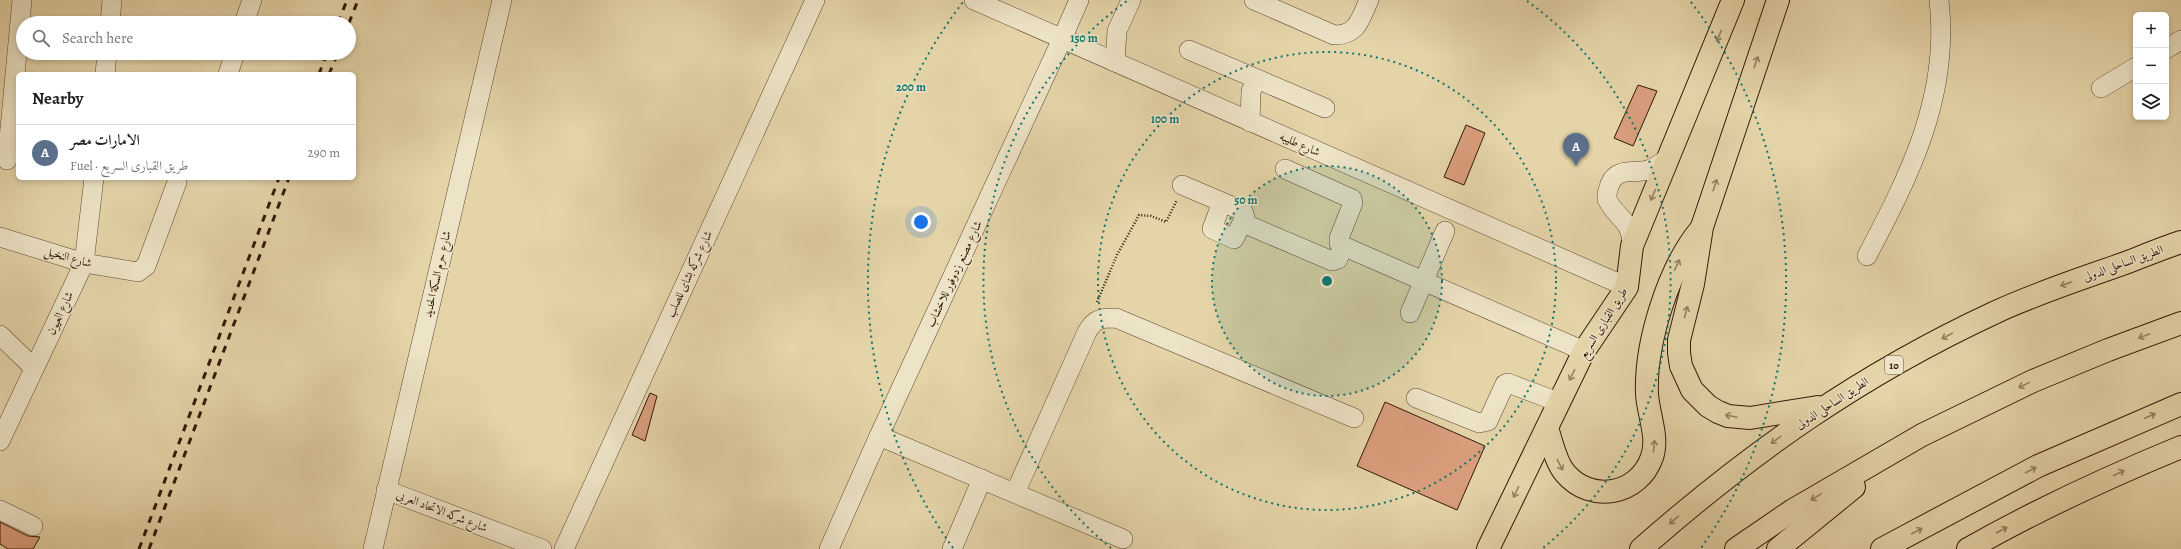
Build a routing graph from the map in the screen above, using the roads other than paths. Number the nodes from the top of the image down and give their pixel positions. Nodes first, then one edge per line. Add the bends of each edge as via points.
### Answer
1 (22, 0) edge
2 (112, 0) edge
3 (252, 0) edge
4 (502, 0) edge
5 (815, 0) edge
6 (974, 0) edge
7 (1079, 0) edge
8 (1131, 0) edge
9 (1254, 0) edge
10 (1369, 0) edge
11 (1733, 0) edge
12 (1778, 0) edge
13 (1939, 0) edge
14 (21, 16) edge
15 (111, 16) edge
16 (246, 16) edge
17 (1062, 39) junction
18 (2181, 40) edge
19 (2168, 48) edge
20 (1189, 50) dead end
21 (17, 60) edge
22 (106, 60) edge
23 (232, 60) edge
24 (1115, 62) junction
25 (2133, 69) edge
26 (105, 72) edge
27 (229, 72) edge
28 (1257, 79) junction
29 (2102, 88) dead end
30 (1325, 108) dead end
31 (1250, 122) junction
32 (1670, 156) junction
33 (8, 160) edge
34 (1285, 168) dead end
35 (94, 180) edge
36 (177, 182) dead end
37 (1182, 185) road end
38 (1222, 202) junction
39 (1243, 223) junction
40 (1702, 227) junction
41 (1445, 231) dead end
42 (0, 237) edge
43 (2181, 242) edge
44 (1343, 246) junction
45 (1632, 246) junction
46 (1867, 256) dead end
47 (84, 263) junction
48 (1424, 282) junction
49 (1627, 287) junction
50 (1410, 313) dead end
51 (2181, 323) edge
52 (0, 335) edge
53 (1584, 351) junction
54 (34, 368) junction
55 (1416, 398) dead end
56 (1558, 402) junction
57 (2181, 404) edge
58 (1825, 406) junction
59 (1354, 418) dead end
60 (1547, 428) junction
61 (1922, 435) junction
62 (879, 436) junction
63 (0, 441) edge
64 (2181, 447) edge
65 (982, 479) junction
66 (386, 490) junction
67 (1015, 494) junction
68 (0, 510) edge
69 (33, 526) dead end
70 (1123, 539) dead end
71 (373, 549) edge
72 (542, 549) edge
73 (564, 549) edge
74 (830, 549) edge
75 (952, 549) edge
76 (1488, 549) edge
77 (1641, 549) edge
78 (1736, 549) edge
79 (1778, 549) edge
80 (1882, 549) edge
81 (1968, 549) edge

1 - 14 street
2 - 15 street
3 - 16 street
4 - 66 street, شارع حرم السكة الحديد
5 - 73 street, شارع شركه بشاى للصلب
6 - 17 street, شارع طليبه
7 - 17 street, شارع مصنع زدوفور للاخشاب
8 - 24 street via 1117,31
9 - 10 street via 1334,35 1343,35 1352,31 1358,24
11 -> 32 highway, طريق القبارى السريع
40 -> 12 highway
13 - 46 street via 1942,21 1940,56 1932,106 1903,187
17 - 24 street, شارع طليبه
17 - 62 street, شارع مصنع زدوفور للاخشاب
18 - 19 street
20 - 28 street
21 - 33 street
22 - 26 street
23 - 27 street
24 - 31 street, شارع طليبه
25 - 29 street
28 - 30 street
28 - 31 street via 1251,92
31 - 49 street, شارع طليبه
32 -> 45 highway, طريق القبارى السريع
32 - 45 street via 1650,169 1618,174 1609,187 1607,199 1629,225
34 - 44 street via 1352,199 1353,203 1339,238 1339,243
35 - 47 street, شارع العيون
36 - 47 street, شارع النخيل via 146,266 138,272
37 - 38 street
38 - 39 street via 1243,211
38 - 39 street via 1212,226 1214,232 1234,239
39 - 44 street via 1332,261 1338,259
58 -> 40 highway via 1739,418 1718,412 1692,390 1681,366 1679,340 1693,284
60 -> 40 highway via 1564,472 1576,483 1590,490 1621,490 1635,482 1646,470 1653,456 1655,440 1647,398 1650,357 1669,283 1688,244
41 - 48 street
42 - 47 street, شارع النخيل
43 -> 58 highway, الطريق الساحلى الدولى / 10 via 2039,293 1996,312 1912,355
44 - 48 street
45 - 49 highway, طريق القبارى السريع
47 - 54 street, شارع العيون
48 - 50 street
48 - 53 street
49 - 53 highway, طريق القبارى السريع
51 -> 61 highway via 2032,381
52 - 54 street
53 -> 56 highway, طريق القبارى السريع
54 - 63 street, شارع العيون
55 - 56 street via 1479,423 1488,420 1505,384 1508,383
56 - 60 highway, طريق القبارى السريع
80 -> 57 highway via 2038,466
58 -> 77 highway, الطريق الساحلى الدولى / 10 via 1738,467
59 - 67 street via 1116,318 1101,318 1092,322
60 -> 76 highway, طريق القبارى السريع
61 -> 78 highway via 1793,510
61 - 79 highway
62 - 65 street
62 - 74 street, شارع مصنع زدوفور للاخشاب
81 -> 64 highway via 2050,505 2124,470
65 - 67 street
65 - 75 street
66 - 71 street, شارع حرم السكة الحديد
66 - 72 street, شارع شركه الاتحاد العربى
67 - 70 street
68 - 69 street

